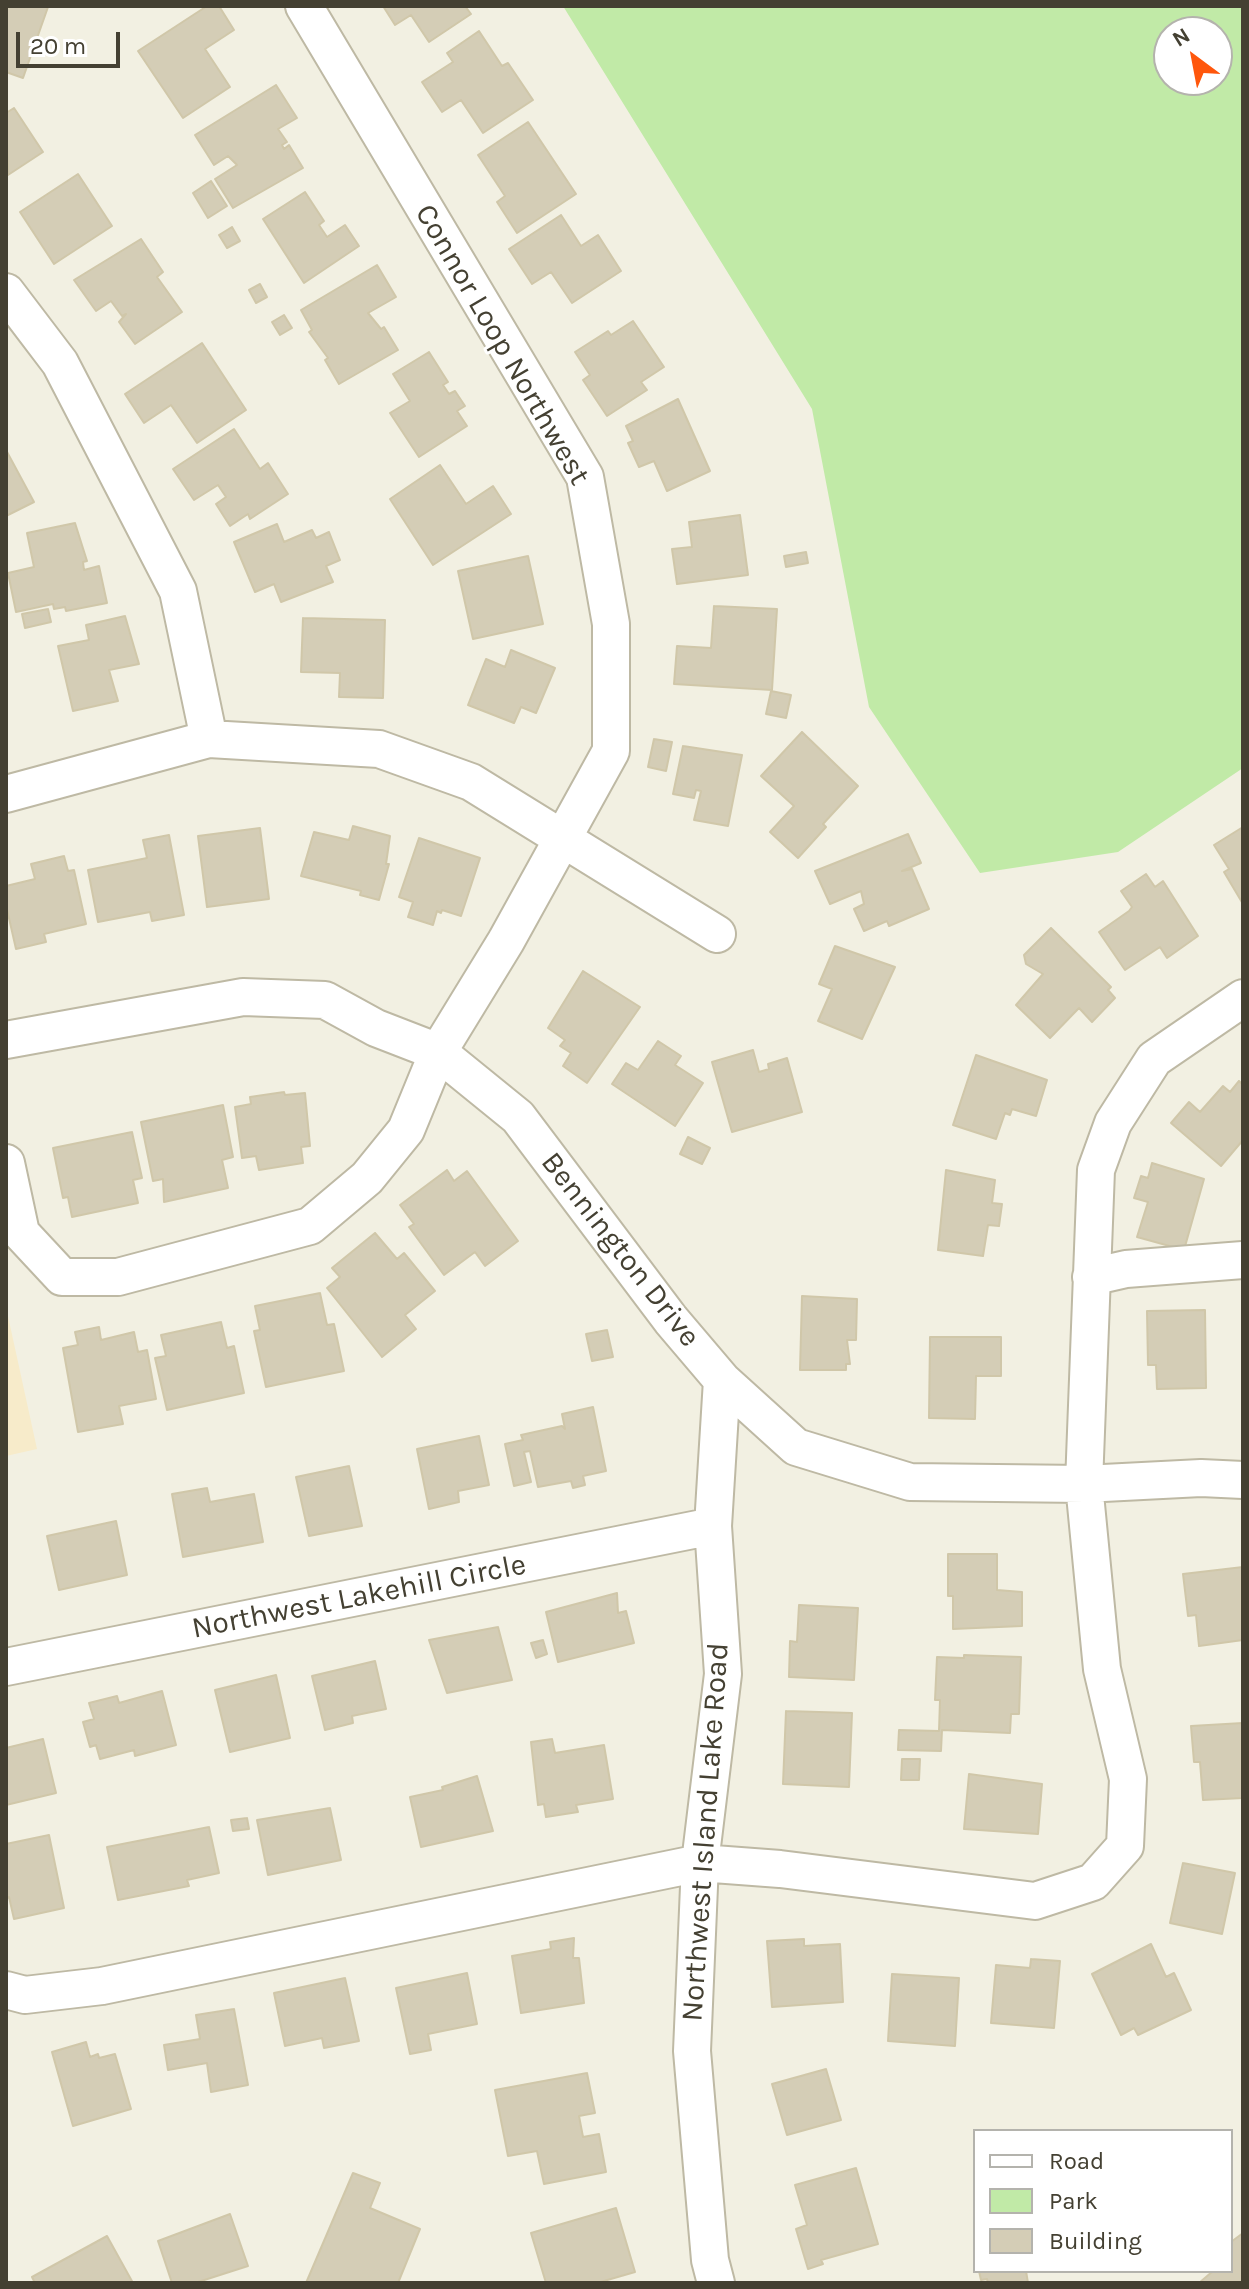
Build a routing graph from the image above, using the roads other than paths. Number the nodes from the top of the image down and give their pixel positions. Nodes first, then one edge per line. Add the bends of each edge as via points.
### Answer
1 (304, 6) edge
2 (6, 292) edge
3 (209, 739) junction
4 (6, 794) edge
5 (565, 838) junction
6 (717, 934) dead end
7 (1243, 998) edge
8 (6, 1040) edge
9 (438, 1052) junction
10 (6, 1163) edge
11 (1243, 1260) edge
12 (1091, 1277) junction
13 (722, 1380) junction
14 (1243, 1480) edge
15 (1084, 1484) junction
16 (713, 1526) junction
17 (6, 1667) edge
18 (700, 1863) junction
19 (6, 1990) edge
20 (716, 2283) edge

1 - 5 street, Connor Loop Northwest via 585,477 611,624 611,751
2 - 3 street via 60,363 178,591
3 - 4 street
3 - 5 street via 379,749 471,782
5 - 6 street
5 - 9 street, Connor Loop Northwest
7 - 12 street via 1154,1059 1113,1123 1096,1170
8 - 9 street, Bennington Drive via 243,997 325,1000 376,1028
9 - 10 street, Connor Loop Northwest via 406,1130 367,1178 310,1226 118,1277 62,1277 21,1233
9 - 13 street, Bennington Drive via 518,1117
11 - 12 street via 1126,1269
12 - 15 street
13 - 15 street, Bennington Drive via 796,1447 910,1482
13 - 16 street, Northwest Island Lake Road
14 - 15 street, Bennington Drive
15 - 18 street via 1102,1669 1128,1779 1125,1846 1093,1882 1035,1901
16 - 17 street, Northwest Lakehill Circle
16 - 18 street, Northwest Island Lake Road via 723,1674
18 - 19 street via 102,1986 25,1995
18 - 20 street, Northwest Island Lake Road via 692,2051

